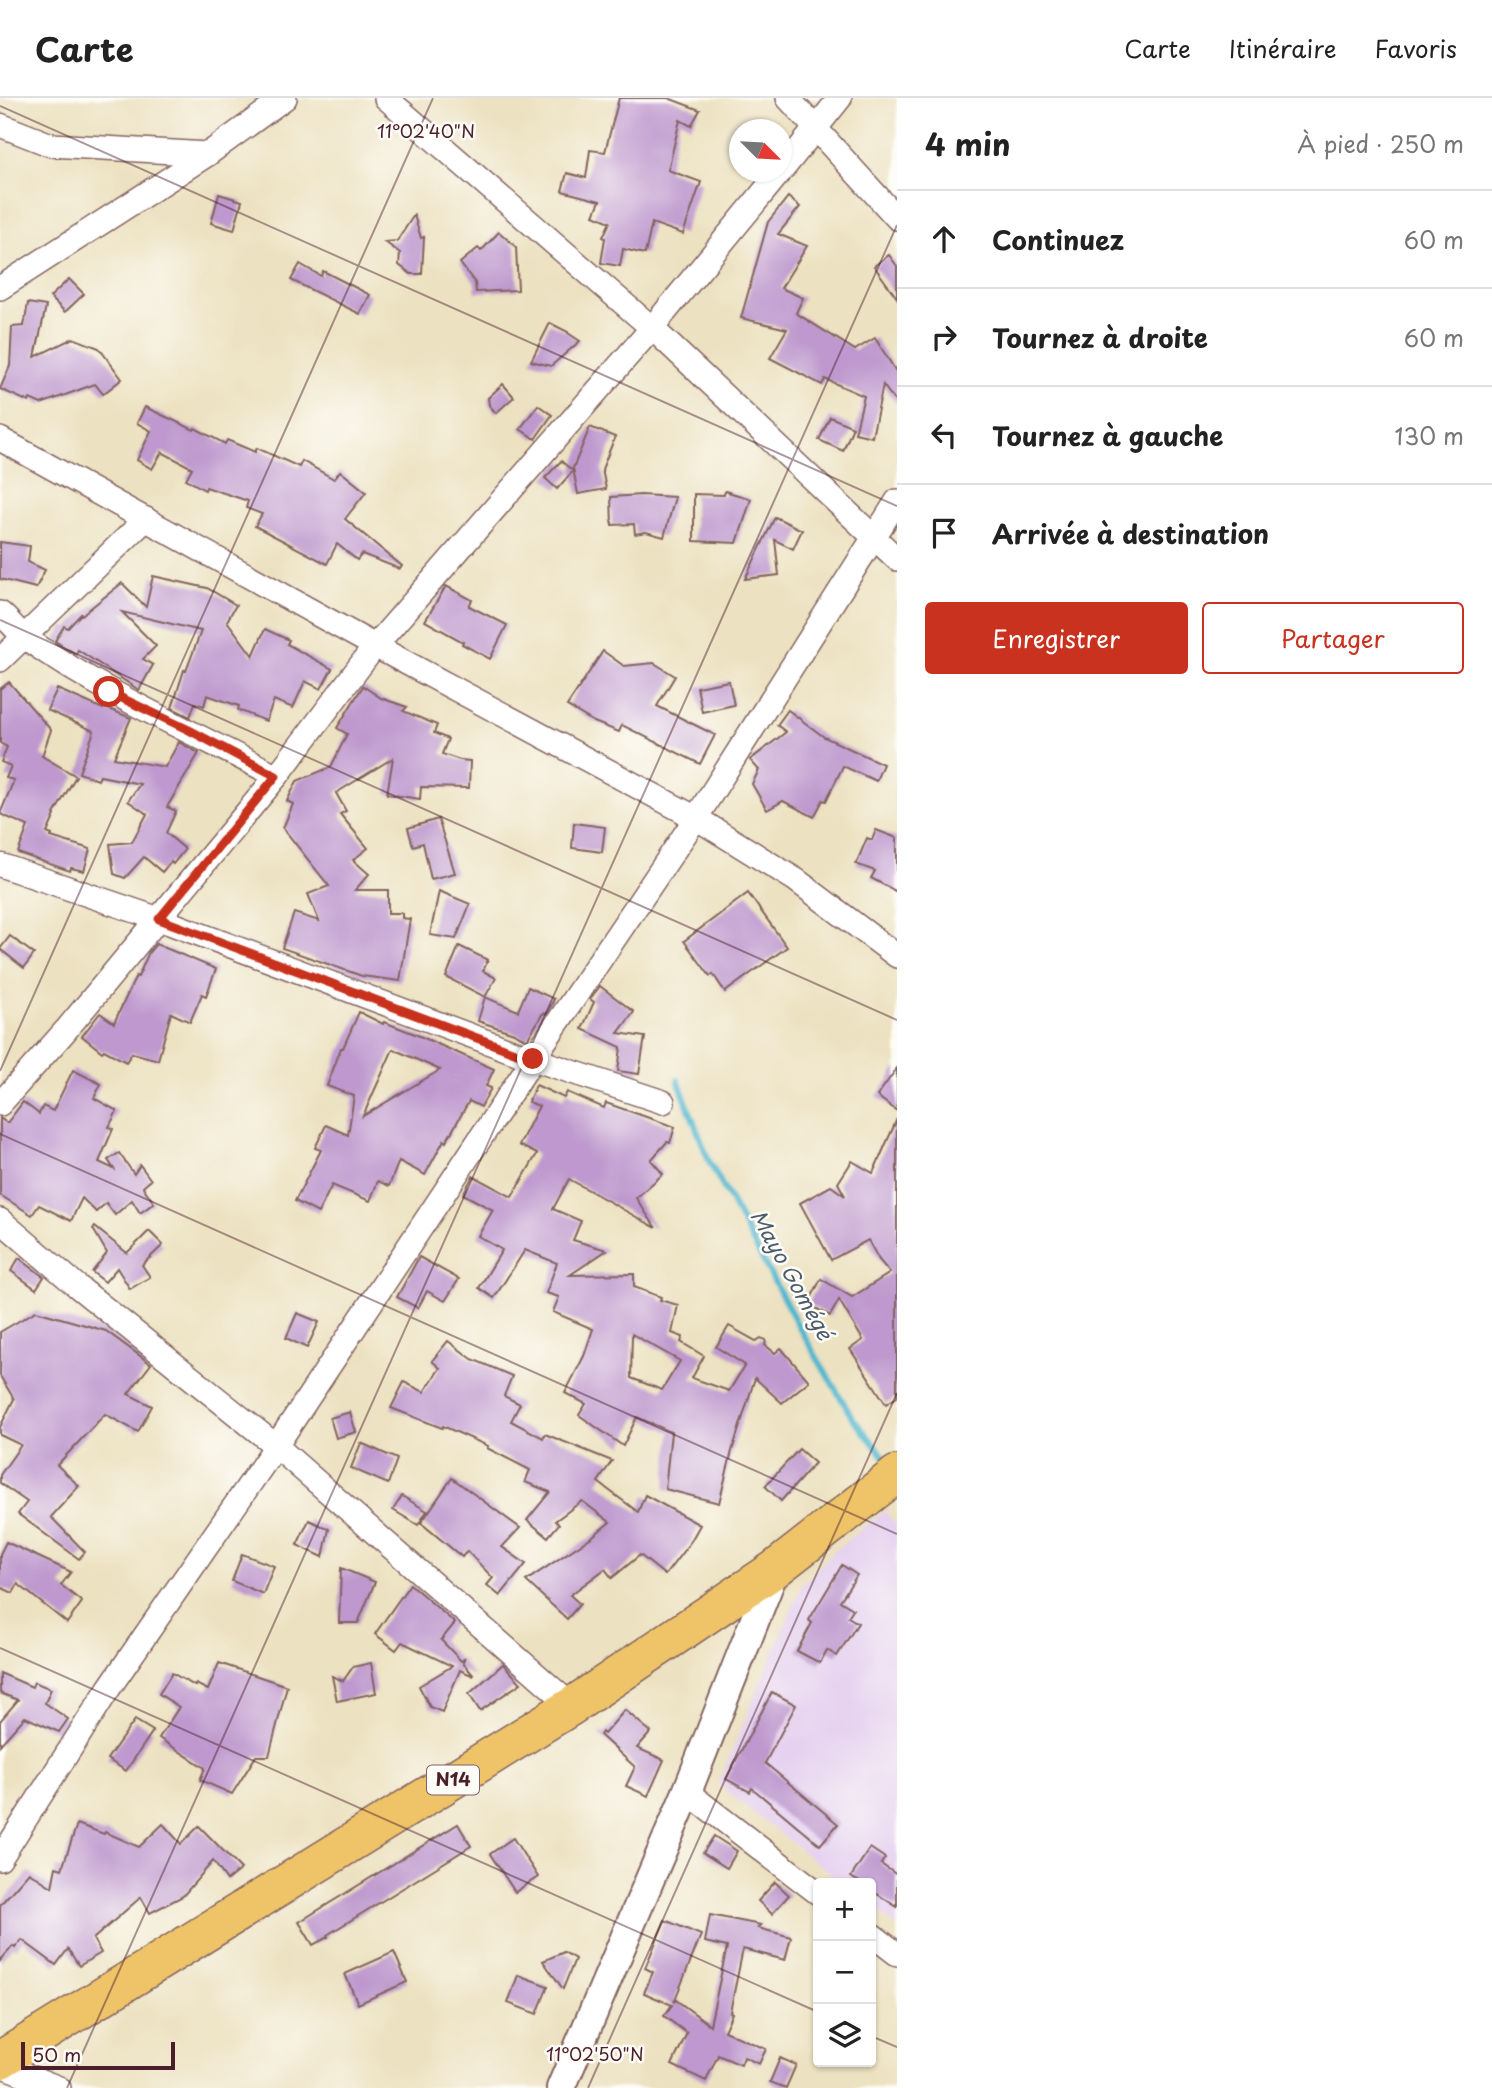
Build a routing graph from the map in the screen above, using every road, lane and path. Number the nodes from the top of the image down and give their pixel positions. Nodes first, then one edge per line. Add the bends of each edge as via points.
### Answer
1 (285, 98) edge
2 (386, 98) edge
3 (788, 98) edge
4 (840, 98) edge
5 (0, 125) edge
6 (815, 127) junction
7 (208, 154) junction
8 (792, 157) edge
9 (772, 182) edge
10 (897, 218) edge
11 (0, 288) edge
12 (652, 328) junction
13 (0, 439) edge
14 (897, 501) edge
15 (146, 519) junction
16 (874, 538) junction
17 (897, 559) edge
18 (0, 613) edge
19 (24, 637) junction
20 (375, 646) junction
21 (0, 660) edge
22 (276, 776) junction
23 (696, 818) junction
24 (0, 865) edge
25 (159, 919) junction
26 (897, 956) edge
27 (533, 1059) junction
28 (663, 1102) dead end
29 (0, 1104) edge
30 (0, 1220) edge
31 (276, 1446) junction
32 (894, 1476) edge
33 (775, 1569) junction
34 (572, 1706) junction
35 (687, 1792) junction
36 (0, 1859) edge
37 (813, 1890) edge
38 (876, 1938) edge
39 (897, 1954) edge
40 (0, 2060) edge
41 (0, 2065) edge
42 (59, 2088) edge
43 (561, 2088) edge

1 - 7 street
2 - 12 street
3 - 6 street
4 - 6 street
5 - 7 street via 51,145
6 - 8 street
6 - 10 street
7 - 11 street
9 - 12 street
12 - 16 street
12 - 20 street
13 - 15 street
14 - 16 street
15 - 19 street
15 - 20 street
16 - 17 street
16 - 23 street
18 - 19 street
19 - 21 street
19 - 22 street via 109,692
20 - 22 street
20 - 23 street
22 - 25 street
23 - 26 street via 796,880
23 - 27 street
24 - 25 street
25 - 27 street
25 - 29 street
27 - 28 street
27 - 31 street
30 - 31 street
31 - 34 street
31 - 36 street via 109,1688
32 - 33 highway, N14
33 - 34 highway, N14
33 - 35 street
34 - 40 highway, N14
35 - 37 street
35 - 43 street
38 - 39 street
41 - 42 street

